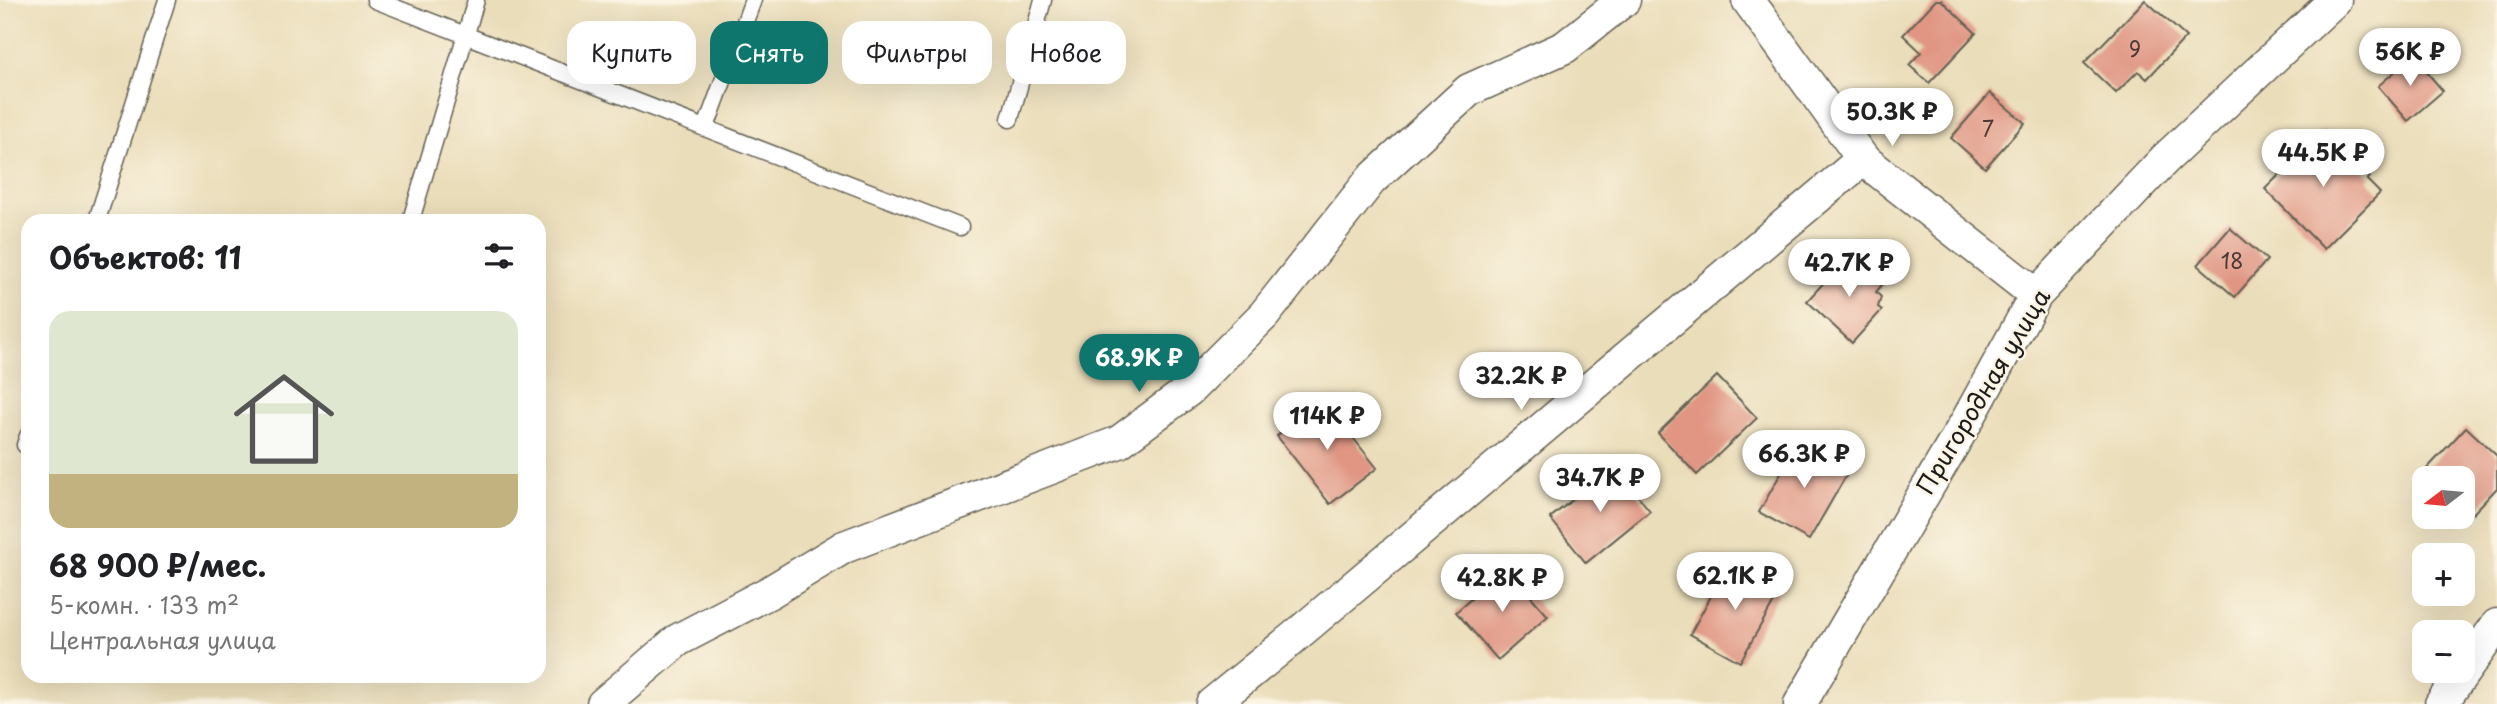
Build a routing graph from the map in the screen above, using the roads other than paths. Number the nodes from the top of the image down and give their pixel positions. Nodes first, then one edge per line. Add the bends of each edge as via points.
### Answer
1 (167, 0) edge
2 (375, 0) edge
3 (476, 0) edge
4 (753, 0) edge
5 (1042, 0) edge
6 (1624, 0) edge
7 (1748, 0) edge
8 (2335, 0) edge
9 (463, 36) junction
10 (1010, 119) dead end
11 (706, 127) junction
12 (1863, 159) junction
13 (98, 214) edge
14 (413, 214) edge
15 (960, 228) dead end
16 (2036, 295) junction
17 (2497, 625) edge
18 (603, 704) edge
19 (1212, 704) edge
20 (1800, 704) edge
21 (2441, 704) edge

1 - 13 lane
2 - 9 lane
3 - 9 lane
4 - 11 lane
5 - 10 lane
6 - 18 street via 1565,47 1469,90 1371,180 1264,315 1189,390 1119,442 844,547 678,640
7 - 12 street
8 - 16 street, Пригородная улица via 2165,159
9 - 11 lane
9 - 14 lane
11 - 15 lane
12 - 16 street
12 - 19 street
16 - 20 street, Пригородная улица
17 - 21 street

